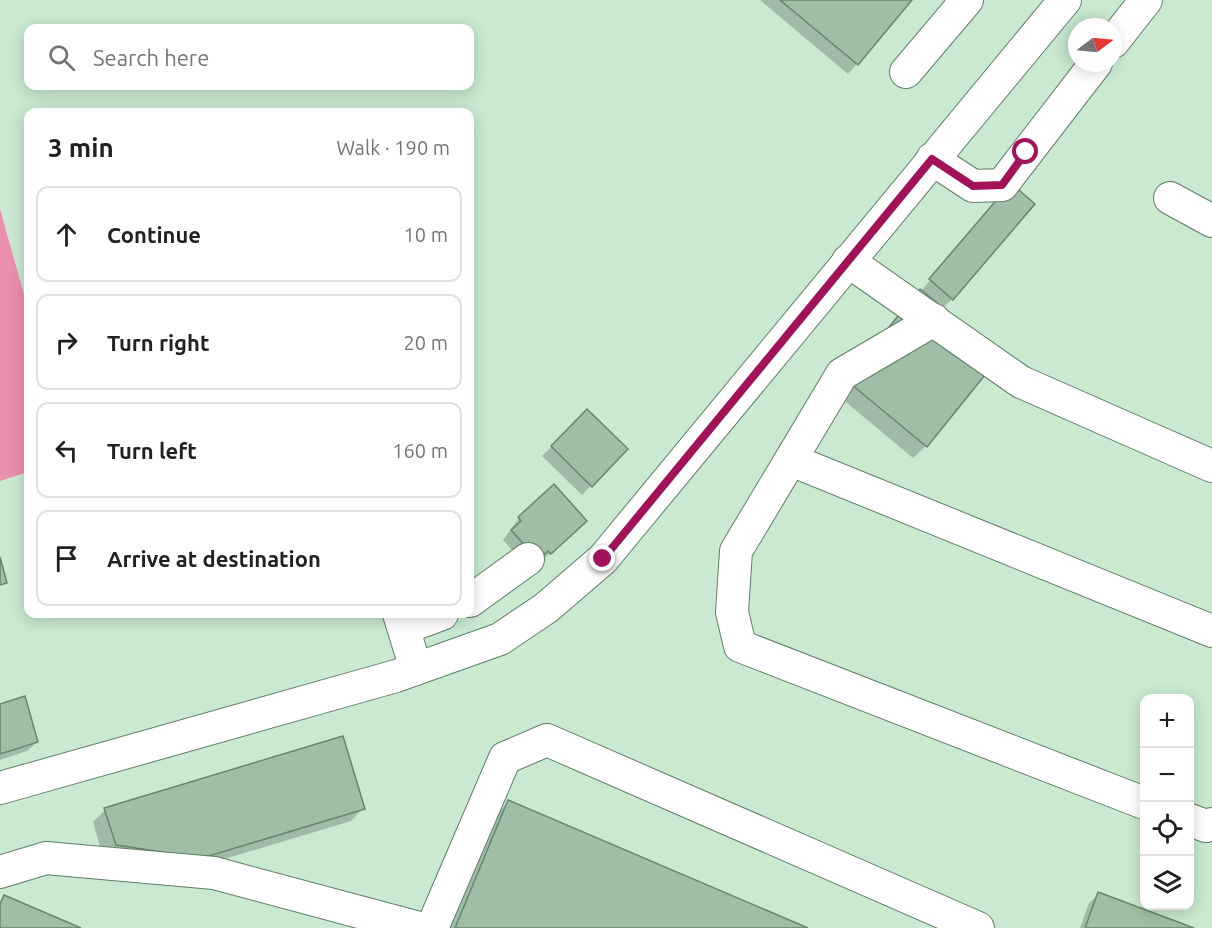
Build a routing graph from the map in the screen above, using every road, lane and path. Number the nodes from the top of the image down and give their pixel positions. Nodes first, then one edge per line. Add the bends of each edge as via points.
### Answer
1 (967, 0) edge
2 (1065, 0) edge
3 (1146, 0) edge
4 (1122, 31) edge
5 (906, 72) dead end
6 (1089, 72) edge
7 (932, 159) junction
8 (1170, 198) dead end
9 (1212, 221) edge
10 (848, 261) junction
11 (934, 320) junction
12 (791, 460) junction
13 (1212, 466) edge
14 (528, 560) dead end
15 (474, 598) edge
16 (419, 618) edge
17 (402, 621) edge
18 (1212, 631) edge
19 (416, 669) junction
20 (0, 788) edge
21 (1141, 802) edge
22 (1194, 822) edge
23 (1212, 824) edge
24 (0, 872) edge
25 (419, 928) edge
26 (432, 928) edge
27 (978, 928) edge

1 - 5 street
2 - 7 street
3 - 4 street
6 - 7 street via 1002,185 973,186
7 - 10 street
8 - 9 street
10 - 11 street
10 - 19 street via 603,559 546,608 500,639
11 - 12 street via 842,374
11 - 13 street via 1021,382
12 - 18 street
12 - 21 street via 736,551 732,612 740,646
14 - 15 street
16 - 17 street
17 - 19 street
19 - 20 street
22 - 23 street
24 - 25 street via 46,858 214,873
26 - 27 street via 505,758 548,740

